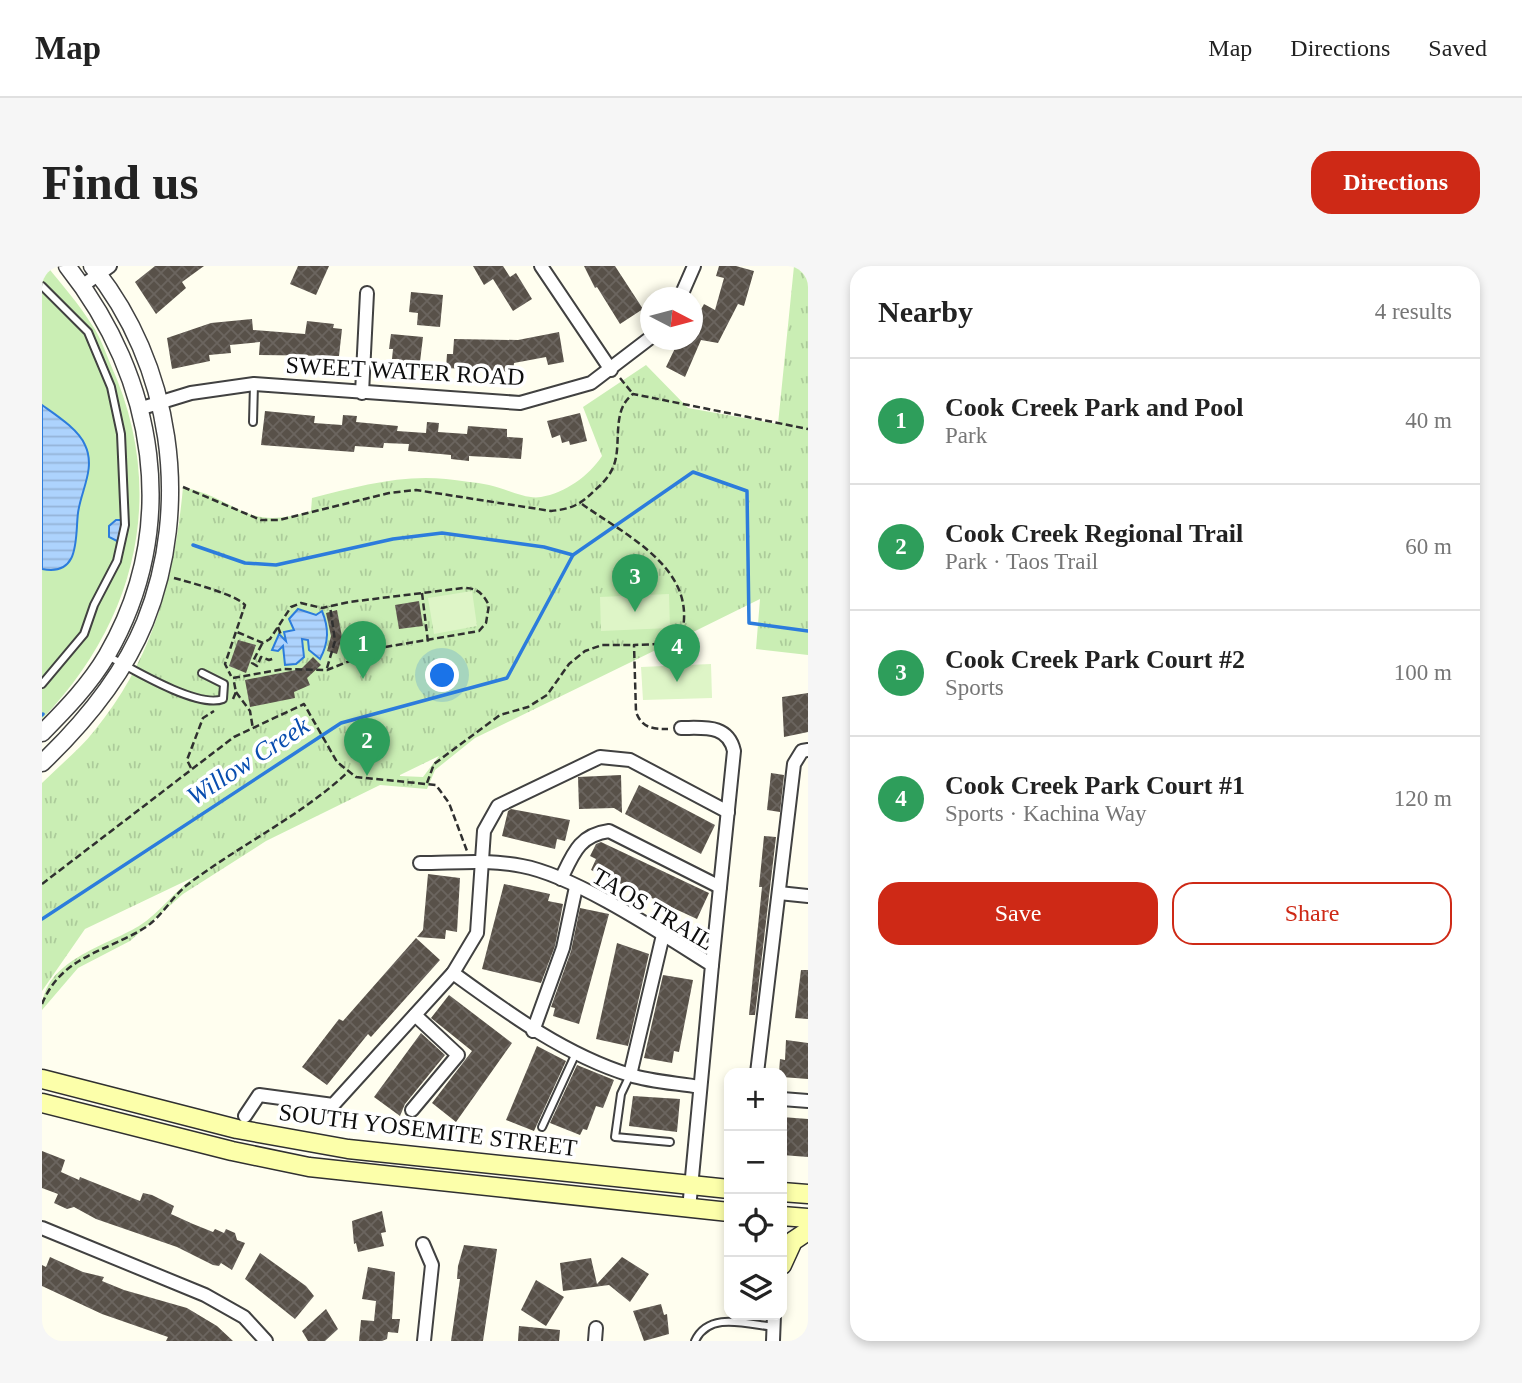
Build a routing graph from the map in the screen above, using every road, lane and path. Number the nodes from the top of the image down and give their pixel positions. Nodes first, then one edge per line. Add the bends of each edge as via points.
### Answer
1 (67, 266) edge
2 (541, 266) edge
3 (694, 266) edge
4 (100, 269) edge
5 (42, 286) edge
6 (82, 286) junction
7 (685, 287) edge
8 (367, 293) dead end
9 (640, 346) edge
10 (611, 370) junction
11 (254, 384) junction
12 (362, 393) junction
13 (634, 394) junction
14 (160, 402) junction
15 (142, 408) junction
16 (253, 422) dead end
17 (808, 429) edge
18 (178, 487) dead end
19 (582, 504) junction
20 (168, 576) dead end
21 (422, 593) junction
22 (429, 593) junction
23 (430, 598) dead end
24 (330, 607) junction
25 (278, 627) junction
26 (328, 631) dead end
27 (335, 631) junction
28 (237, 632) junction
29 (436, 633) dead end
30 (281, 635) dead end
31 (437, 639) junction
32 (428, 642) junction
33 (262, 643) junction
34 (634, 645) junction
35 (106, 656) junction
36 (275, 658) dead end
37 (298, 662) dead end
38 (124, 664) junction
39 (300, 669) junction
40 (327, 670) junction
41 (202, 673) dead end
42 (232, 678) junction
43 (42, 684) edge
44 (236, 692) junction
45 (232, 702) dead end
46 (220, 709) dead end
47 (681, 728) joint
48 (253, 729) junction
49 (42, 733) edge
50 (808, 750) edge
51 (42, 763) edge
52 (191, 768) junction
53 (349, 771) junction
54 (427, 784) junction
55 (728, 812) junction
56 (477, 862) junction
57 (420, 863) dead end
58 (561, 879) junction
59 (42, 884) edge
60 (576, 887) junction
61 (720, 887) junction
62 (779, 893) junction
63 (808, 896) edge
64 (663, 935) junction
65 (712, 965) junction
66 (453, 973) junction
67 (42, 1004) edge
68 (415, 1015) junction
69 (533, 1031) junction
70 (577, 1051) junction
71 (758, 1068) edge
72 (630, 1075) junction
73 (42, 1079) edge
74 (700, 1087) junction
75 (787, 1100) edge
76 (808, 1101) edge
77 (42, 1103) edge
78 (412, 1110) dead end
79 (245, 1116) dead end
80 (542, 1127) dead end
81 (670, 1143) dead end
82 (691, 1186) junction
83 (724, 1189) edge
84 (787, 1192) edge
85 (808, 1194) edge
86 (689, 1209) junction
87 (724, 1213) edge
88 (787, 1216) edge
89 (808, 1218) edge
90 (42, 1228) edge
91 (808, 1231) edge
92 (423, 1244) dead end
93 (786, 1257) edge
94 (774, 1321) edge
95 (267, 1341) edge
96 (424, 1341) edge
97 (695, 1341) edge
98 (773, 1341) edge

1 - 6 street
2 - 10 street
3 - 7 street
4 - 6 street
4 - 14 street via 135,334
5 - 43 lane via 88,332 104,367 121,434 125,524 117,561 84,634
6 - 15 street via 117,343
8 - 12 street
9 - 10 street, SWEET WATER ROAD
10 - 12 street, SWEET WATER ROAD via 567,392 520,403
10 - 13 path
11 - 12 street, SWEET WATER ROAD
11 - 14 street, SWEET WATER ROAD
11 - 16 lane
13 - 17 path
13 - 19 path via 622,406 613,468
14 - 15 street, SWEET WATER ROAD
14 - 38 street via 170,467 166,546 144,623
15 - 35 street via 150,484 146,543 125,619
18 - 19 path via 261,520 416,490 551,511
19 - 34 path via 674,575 682,590 684,616 678,636 667,643
20 - 28 path via 240,599 245,613
21 - 22 path
21 - 24 path
21 - 32 path
22 - 23 path
22 - 31 path via 474,588 489,605 479,631
24 - 25 path via 301,603 291,607
24 - 27 path
25 - 30 path
25 - 33 path
26 - 27 path
27 - 40 path
28 - 33 path
28 - 42 path via 225,664
29 - 31 path
31 - 32 path
32 - 40 path via 385,647
33 - 36 path via 252,663 257,666 261,657
34 - 47 path via 640,722 647,727
34 - 54 path via 602,645 585,651 569,664 547,695 528,707 500,715 434,764
35 - 38 lane
35 - 49 street
37 - 39 path
38 - 41 lane via 205,700 223,699 224,684
38 - 51 street via 77,727
39 - 40 path
39 - 42 path
42 - 44 path
44 - 45 path
44 - 48 path via 250,710
46 - 52 path via 203,718 187,760
47 - 55 street via 721,730 732,739
48 - 52 path
48 - 53 path via 304,704 337,762
50 - 62 street via 802,751 794,764
52 - 59 path
53 - 54 path via 356,777
53 - 67 path via 186,886 146,926 90,952 65,971
54 - 56 path via 436,785 449,803
55 - 56 street via 630,760 600,757 498,806 484,831
55 - 61 street
56 - 57 street, TAOS TRAIL
56 - 58 street, TAOS TRAIL via 523,866
56 - 66 street via 477,933
58 - 60 street, TAOS TRAIL
58 - 61 street via 576,845 594,833 609,831
60 - 64 street, TAOS TRAIL
60 - 69 street via 563,948
61 - 65 street
62 - 63 street
62 - 71 street
64 - 65 street, TAOS TRAIL
64 - 72 street
65 - 74 street, TAOS TRAIL
66 - 68 street
66 - 69 street
68 - 78 street via 458,1055
68 - 79 street via 333,1105 259,1095
69 - 70 street
70 - 72 street
70 - 80 lane
72 - 74 street
72 - 81 lane via 621,1094 615,1137
73 - 82 main road, SOUTH YOSEMITE STREET via 237,1129 322,1145
74 - 82 street, TAOS TRAIL
75 - 76 street
77 - 86 main road, SOUTH YOSEMITE STREET via 309,1167
82 - 83 main road, SOUTH YOSEMITE STREET
82 - 86 street, TAOS TRAIL
84 - 85 main road
86 - 87 main road, SOUTH YOSEMITE STREET
88 - 89 main road
90 - 95 street via 205,1295 244,1317
91 - 93 main road via 793,1241
92 - 96 street via 432,1265
94 - 97 lane via 716,1322 700,1330
94 - 98 street

